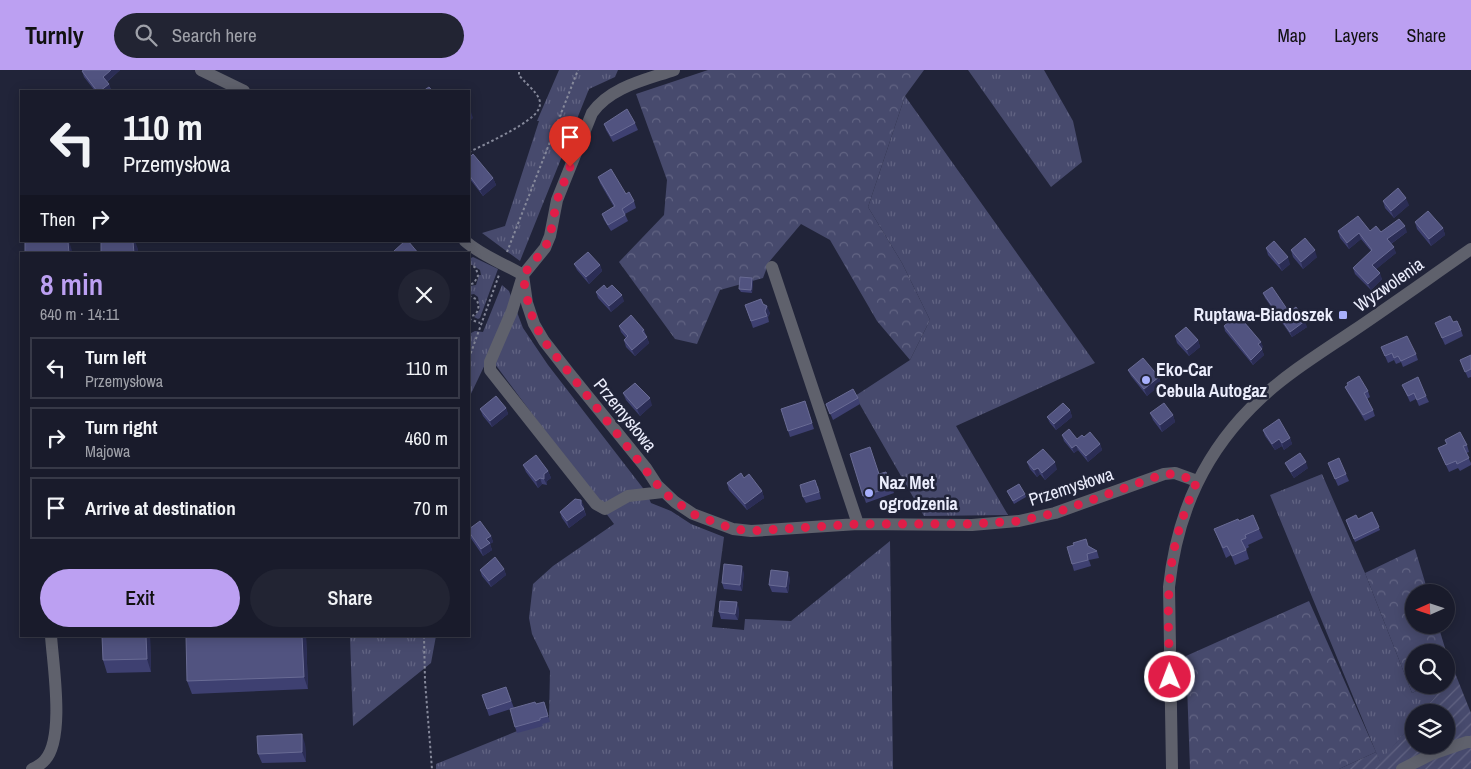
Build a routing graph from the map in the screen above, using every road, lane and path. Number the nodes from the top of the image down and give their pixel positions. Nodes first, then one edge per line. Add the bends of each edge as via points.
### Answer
1 (201, 70) edge
2 (519, 70) edge
3 (578, 70) edge
4 (674, 70) edge
5 (242, 90) edge
6 (470, 151) edge
7 (466, 242) edge
8 (1471, 249) edge
9 (503, 263) junction
10 (470, 265) edge
11 (772, 267) dead end
12 (523, 275) junction
13 (472, 276) dead end
14 (477, 278) junction
15 (470, 285) edge
16 (470, 296) edge
17 (470, 318) edge
18 (470, 318) edge
19 (480, 323) junction
20 (470, 355) edge
21 (1197, 481) junction
22 (663, 492) junction
23 (858, 524) junction
24 (51, 637) edge
25 (424, 637) edge
26 (1471, 742) edge
27 (32, 769) edge
28 (432, 769) edge
29 (1172, 769) edge
30 (1402, 769) edge

1 - 5 street
2 - 6 path via 518,75 539,98 538,111 513,129
3 - 9 path
4 - 12 street via 616,91 599,102 585,127 557,200 545,248
7 - 9 street via 482,254
8 - 21 street, Wyzwolenia via 1262,397 1225,436
9 - 12 street
9 - 19 path
10 - 14 path via 476,268
11 - 23 street
12 - 22 street, Przemysłowa via 527,303 544,341
12 - 22 street via 490,362 490,370 596,504 605,509 628,496
13 - 14 path
14 - 15 path
16 - 18 path via 476,299 479,308
17 - 19 path
19 - 20 path
21 - 23 street, Przemysłowa via 1164,474 1055,513 1019,521
21 - 29 street, Wyzwolenia via 1180,525 1169,587
22 - 23 street, Przemysłowa via 693,514 733,529 751,531
24 - 27 street via 56,725 46,760
25 - 28 path
26 - 30 street via 1432,754

